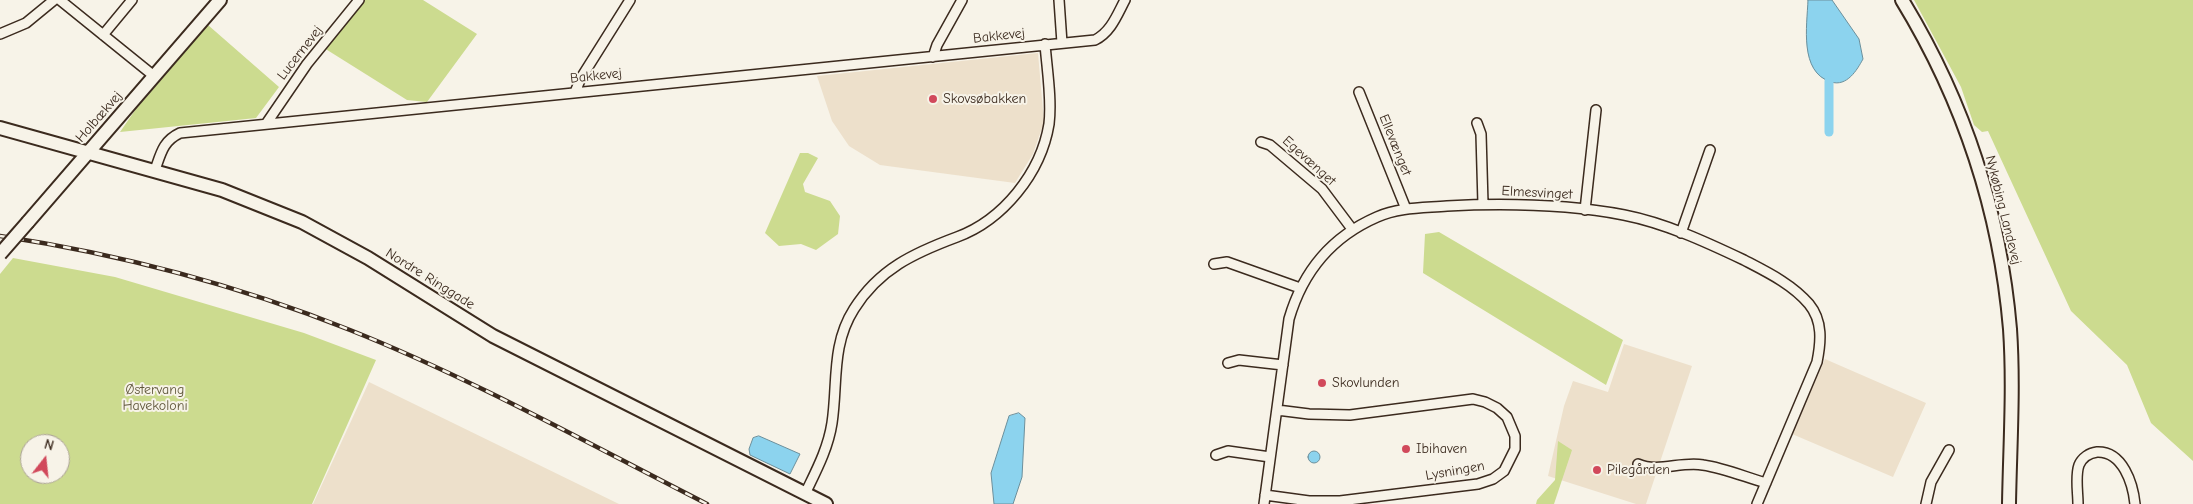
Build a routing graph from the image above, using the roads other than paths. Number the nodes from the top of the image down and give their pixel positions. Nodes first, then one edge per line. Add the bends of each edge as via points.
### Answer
1 (54, 0) edge
2 (60, 0) edge
3 (132, 0) edge
4 (220, 0) edge
5 (359, 0) edge
6 (630, 0) edge
7 (962, 0) edge
8 (1059, 0) edge
9 (1125, 0) edge
10 (1902, 0) edge
11 (0, 34) edge
12 (103, 34) junction
13 (1062, 43) junction
14 (1046, 44) junction
15 (933, 57) junction
16 (154, 76) junction
17 (575, 92) junction
18 (1359, 92) dead end
19 (1596, 110) dead end
20 (1477, 123) dead end
21 (266, 124) junction
22 (0, 128) edge
23 (1261, 142) dead end
24 (1710, 150) dead end
25 (88, 152) junction
26 (155, 170) junction
27 (1483, 204) junction
28 (1406, 209) junction
29 (1585, 210) junction
30 (1352, 230) junction
31 (1681, 233) junction
32 (0, 254) edge
33 (1214, 264) dead end
34 (1300, 288) junction
35 (1228, 363) dead end
36 (1283, 365) junction
37 (1277, 410) junction
38 (1949, 450) dead end
39 (1216, 455) dead end
40 (1270, 456) junction
41 (1638, 464) dead end
42 (1766, 483) junction
43 (805, 494) junction
44 (1265, 500) edge
45 (826, 504) edge
46 (1757, 504) edge
47 (1926, 504) edge
48 (2009, 504) edge
49 (2078, 504) edge
50 (2135, 504) edge

1 - 11 street via 26,23
2 - 12 street
3 - 12 street
4 - 16 street, Holbækvej
5 - 21 street, Lucernevej via 307,64
6 - 17 street
7 - 15 street
8 - 13 street
9 - 13 street, Bakkevej via 1104,36
10 - 48 street, Nykøbing Landevej via 1939,66 1960,115 1980,171 1996,232 2004,276 2011,353
12 - 16 street
13 - 14 street, Bakkevej
14 - 15 street, Bakkevej
14 - 43 street via 1049,123 1027,179 1011,201 988,221 959,237 912,254 894,265 865,292 852,312 836,354 832,423 827,446
15 - 17 street, Bakkevej
16 - 25 street, Holbækvej
17 - 21 street, Bakkevej
18 - 28 street, Ellevænget
19 - 29 street
20 - 27 street via 1481,134
21 - 26 street, Bakkevej via 180,133 164,144
22 - 25 street, Nordre Ringgade
23 - 30 street, Egevænget via 1270,144 1322,189
24 - 31 street
25 - 26 street, Nordre Ringgade
25 - 32 street, Holbækvej, bridge
26 - 43 street, Nordre Ringgade via 231,193 302,222 368,258 493,336
27 - 28 street, Elmesvinget
27 - 29 street, Elmesvinget
28 - 30 street, Elmesvinget via 1379,216
29 - 31 street, Elmesvinget via 1625,215
30 - 34 street, Elmesvinget via 1322,255
31 - 42 street, Elmesvinget via 1735,256 1786,284 1810,305 1820,325 1821,344 1817,362
33 - 34 street via 1227,262
34 - 36 street, Elmesvinget via 1289,318
35 - 36 street via 1239,360
36 - 37 street, Elmesvinget
37 - 40 street, Elmesvinget
37 - 44 street, Lysningen via 1350,415 1473,399 1496,407 1506,417 1515,436 1515,449 1504,470 1493,479 1478,484 1340,501
38 - 47 street via 1931,482
39 - 40 street via 1228,451
40 - 44 street, Elmesvinget
41 - 42 street via 1651,468 1686,463 1703,465
42 - 46 street, Elmesvinget
43 - 45 street, Nordre Ringgade
49 - 50 street via 2079,467 2088,455 2100,452 2124,468 2132,483

